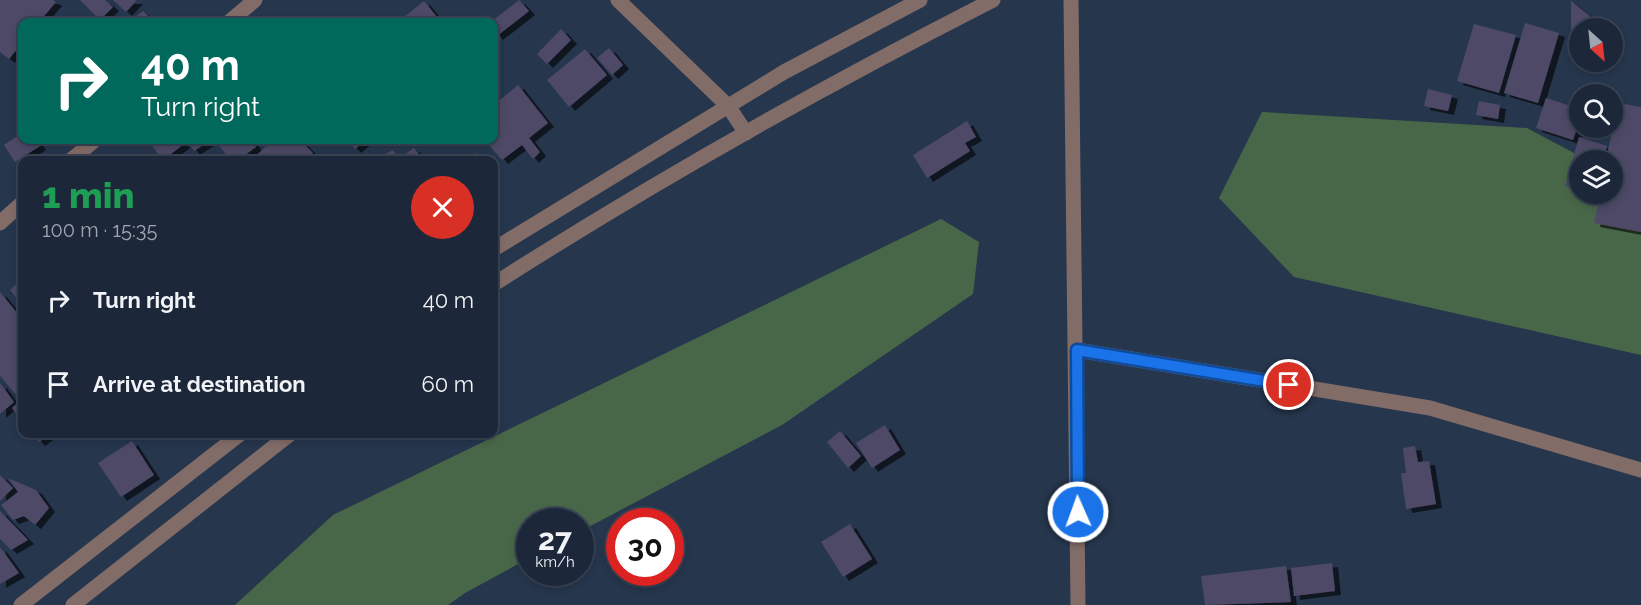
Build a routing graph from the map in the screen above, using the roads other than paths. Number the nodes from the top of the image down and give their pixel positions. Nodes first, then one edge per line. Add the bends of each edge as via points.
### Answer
1 (255, 0) edge
2 (618, 0) edge
3 (920, 0) edge
4 (993, 0) edge
5 (1071, 0) edge
6 (234, 18) edge
7 (728, 106) junction
8 (746, 134) junction
9 (90, 144) edge
10 (76, 156) edge
11 (18, 207) edge
12 (0, 223) edge
13 (498, 247) edge
14 (498, 282) edge
15 (1077, 350) junction
16 (235, 438) edge
17 (285, 438) edge
18 (1641, 470) edge
19 (21, 605) edge
20 (73, 605) edge
21 (1078, 605) edge

1 - 6 street
2 - 7 street
3 - 7 street
4 - 8 street
5 - 15 street
7 - 8 street
7 - 13 street
8 - 14 street
9 - 10 street
11 - 12 street
15 - 18 street via 1430,408
15 - 21 street
16 - 19 street
17 - 20 street

